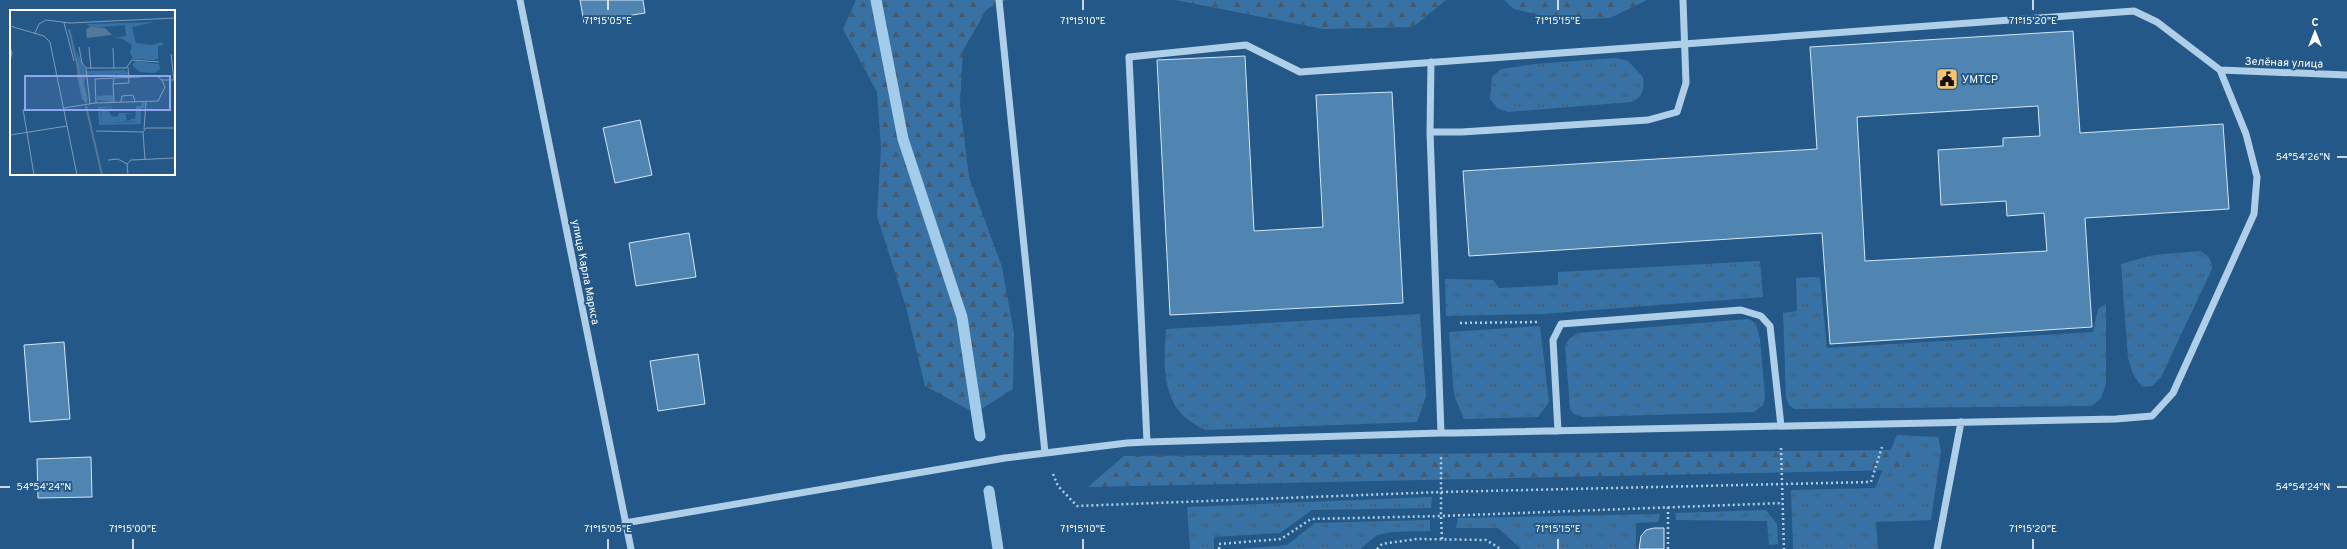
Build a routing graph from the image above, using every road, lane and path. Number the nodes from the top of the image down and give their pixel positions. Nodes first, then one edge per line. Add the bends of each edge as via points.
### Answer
1 (520, 0) edge
2 (999, 0) edge
3 (1683, 0) edge
4 (1686, 44) junction
5 (1431, 62) junction
6 (2220, 70) junction
7 (2347, 75) edge
8 (1430, 132) junction
9 (1437, 324) junction
10 (1561, 324) junction
11 (1961, 422) junction
12 (1889, 424) junction
13 (1781, 426) junction
14 (1558, 431) junction
15 (1441, 433) junction
16 (1147, 442) junction
17 (1045, 453) junction
18 (1782, 484) junction
19 (1441, 492) junction
20 (1783, 503) junction
21 (1668, 507) junction
22 (1441, 516) junction
23 (625, 523) junction
24 (1442, 539) junction
25 (631, 549) edge
26 (1219, 549) edge
27 (1377, 549) edge
28 (1501, 549) edge
29 (1668, 549) edge
30 (1784, 549) edge
31 (1937, 549) edge

1 - 23 street, улица Карла Маркса
2 - 17 street
3 - 4 street
4 - 5 street
4 - 6 street via 2134,11 2157,22
4 - 8 street via 1686,83 1677,112 1648,120
5 - 8 street
5 - 16 street via 1300,72 1246,45 1129,57
6 - 7 street, Зелёная улица
6 - 11 street via 2246,134 2257,177 2254,214 2173,393 2152,416
8 - 9 street
9 - 10 path
9 - 15 street
10 - 13 street via 1741,310 1761,316 1770,326
10 - 14 street via 1553,340
11 - 12 street
11 - 31 street
12 - 13 street
12 - 18 path via 1871,482
13 - 14 street
13 - 18 path
14 - 15 street
15 - 16 street
15 - 19 path
16 - 17 street
17 - 19 path via 1058,486 1077,506
17 - 23 street
18 - 19 path
18 - 20 path
19 - 22 path
20 - 21 path
20 - 30 path
21 - 22 path
21 - 29 path
22 - 24 path
22 - 26 path via 1311,519 1281,539 1219,544
23 - 25 street, улица Карла Маркса
24 - 27 path via 1416,539 1382,544
24 - 28 path via 1486,540

